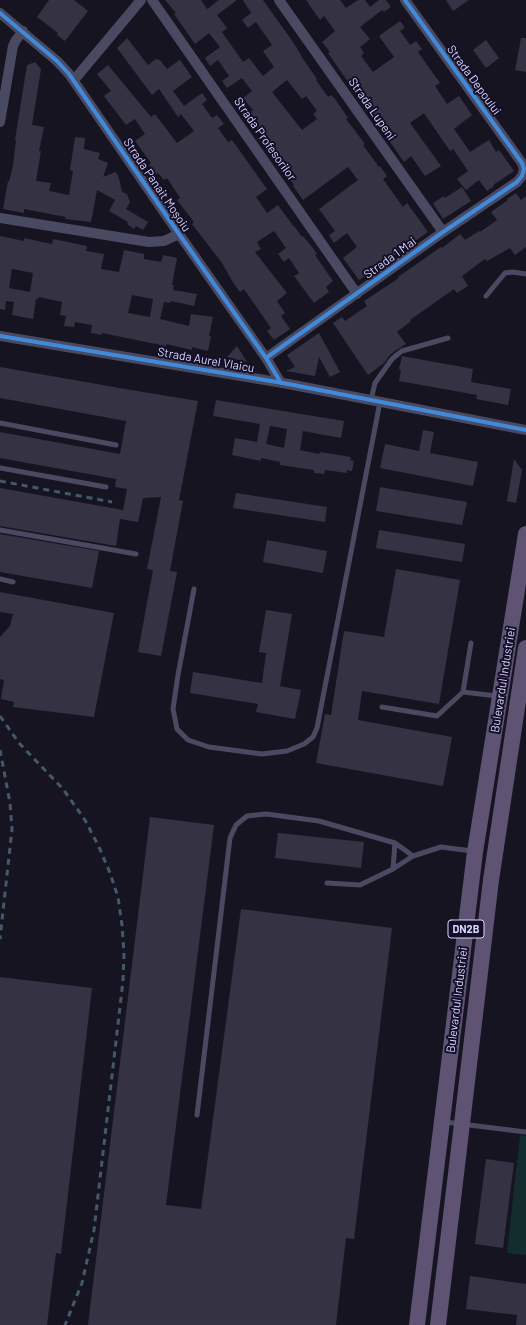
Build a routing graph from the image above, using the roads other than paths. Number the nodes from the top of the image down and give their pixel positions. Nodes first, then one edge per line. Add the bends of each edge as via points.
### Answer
1 (142, 0) edge
2 (152, 0) edge
3 (279, 0) edge
4 (405, 0) edge
5 (0, 13) edge
6 (23, 31) junction
7 (74, 80) junction
8 (0, 122) edge
9 (524, 173) joint
10 (0, 218) edge
11 (443, 232) junction
12 (179, 234) junction
13 (526, 274) edge
14 (357, 294) junction
15 (486, 296) dead end
16 (0, 336) edge
17 (448, 338) dead end
18 (266, 358) junction
19 (281, 383) junction
20 (375, 401) junction
21 (0, 423) edge
22 (526, 430) edge
23 (116, 445) dead end
24 (0, 468) edge
25 (106, 486) dead end
26 (0, 530) edge
27 (526, 534) edge
28 (136, 554) dead end
29 (0, 580) edge
30 (13, 582) dead end
31 (194, 589) dead end
32 (471, 643) dead end
33 (526, 648) edge
34 (463, 692) junction
35 (500, 697) junction
36 (382, 706) dead end
37 (395, 843) junction
38 (475, 852) junction
39 (413, 856) junction
40 (394, 869) junction
41 (327, 883) dead end
42 (197, 1114) dead end
43 (442, 1122) junction
44 (461, 1124) junction
45 (526, 1132) edge
46 (417, 1325) edge
47 (438, 1325) edge

1 - 7 street
2 - 14 street, Strada Profesorilor
3 - 11 street, Strada Lupeni
4 - 9 street, Strada Depoului via 522,163
5 - 6 street, Strada Panait Moșoiu
6 - 7 street, Strada Panait Moșoiu
6 - 8 street via 13,46
7 - 12 street, Strada Panait Moșoiu
9 - 11 street, Strada 1 Mai via 517,182
10 - 12 street via 149,242 164,242
11 - 14 street, Strada 1 Mai
12 - 18 street, Strada Panait Moșoiu
13 - 15 lane via 506,273
14 - 18 street, Strada 1 Mai
16 - 19 street, Strada Aurel Vlaicu
17 - 20 lane via 402,351 392,358 375,382
18 - 19 street, Strada Panait Moșoiu
19 - 20 street, Strada Aurel Vlaicu
20 - 22 street, Strada Aurel Vlaicu
20 - 31 lane via 317,728 313,737 304,744 287,751 262,754 209,747 188,740 177,729 173,709
21 - 23 lane
24 - 25 lane
26 - 28 lane
27 - 35 main road, Bulevardul Industriei / DN2B
29 - 30 lane
32 - 34 lane
33 - 44 main road, Bulevardul Industriei / DN2B via 491,880
34 - 35 lane
34 - 36 lane via 437,716
35 - 38 main road, Bulevardul Industriei / DN2B
37 - 39 lane
37 - 40 lane
37 - 42 lane via 319,821 266,814 247,816 236,824 230,838
38 - 39 lane via 441,848
38 - 43 main road, Bulevardul Industriei / DN2B
39 - 40 lane
40 - 41 lane via 360,885
43 - 44 lane
43 - 46 main road, Bulevardul Industriei / DN2B
44 - 45 lane
44 - 47 main road, Bulevardul Industriei / DN2B

